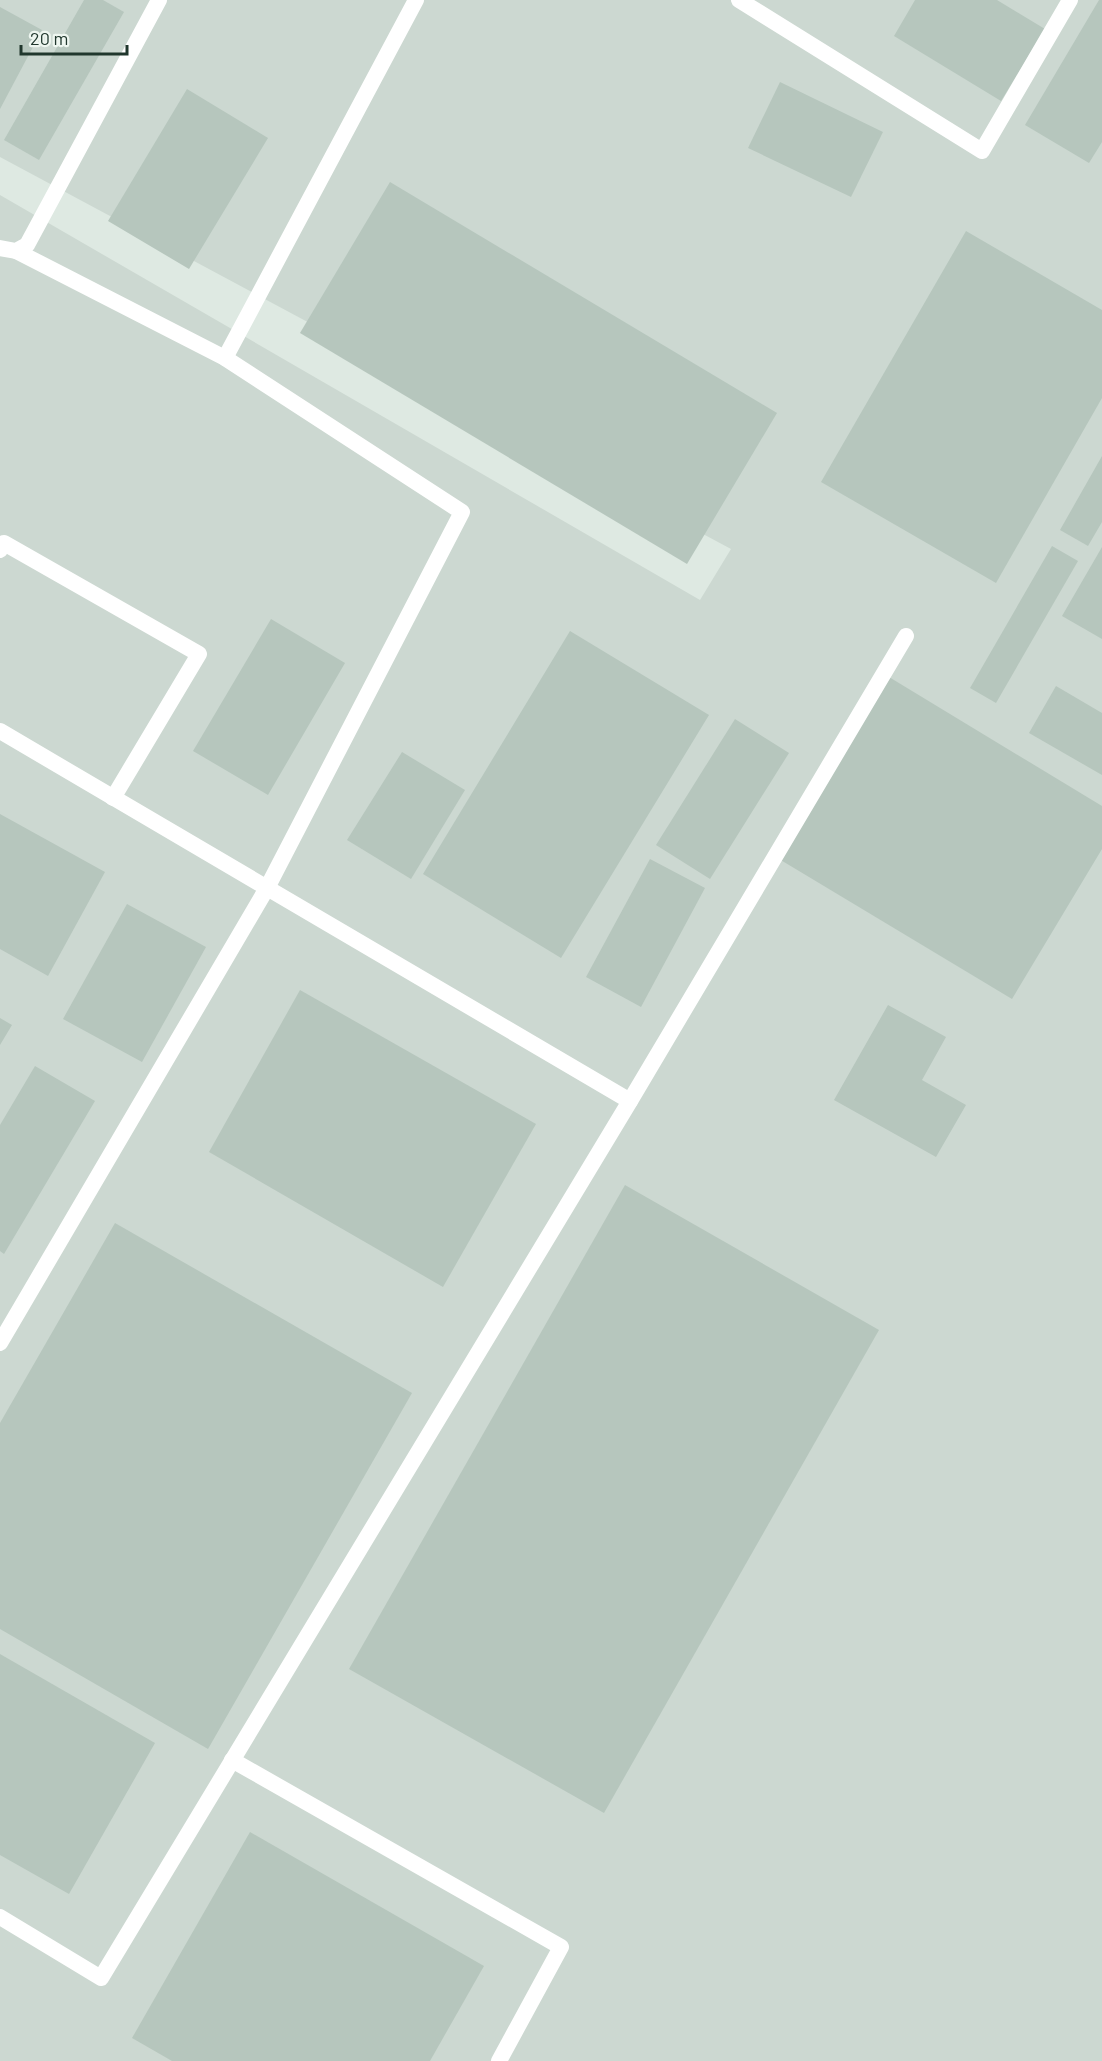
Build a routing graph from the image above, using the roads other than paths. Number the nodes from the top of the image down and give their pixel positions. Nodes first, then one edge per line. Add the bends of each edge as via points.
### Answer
1 (159, 0) edge
2 (416, 0) edge
3 (739, 0) edge
4 (1070, 0) edge
5 (8, 250) edge
6 (225, 358) junction
7 (0, 550) edge
8 (906, 636) dead end
9 (0, 731) edge
10 (114, 798) junction
11 (267, 888) junction
12 (630, 1101) junction
13 (0, 1343) edge
14 (232, 1760) junction
15 (0, 1917) edge
16 (499, 2061) edge

1 - 5 lane via 27,245
2 - 6 lane
3 - 4 lane via 982,151
5 - 6 lane
6 - 11 lane via 462,512
7 - 10 lane via 4,543 199,654
8 - 12 lane
9 - 10 lane
10 - 11 lane
11 - 12 lane
11 - 13 lane
12 - 14 lane
14 - 15 lane via 101,1978
14 - 16 lane via 561,1947

